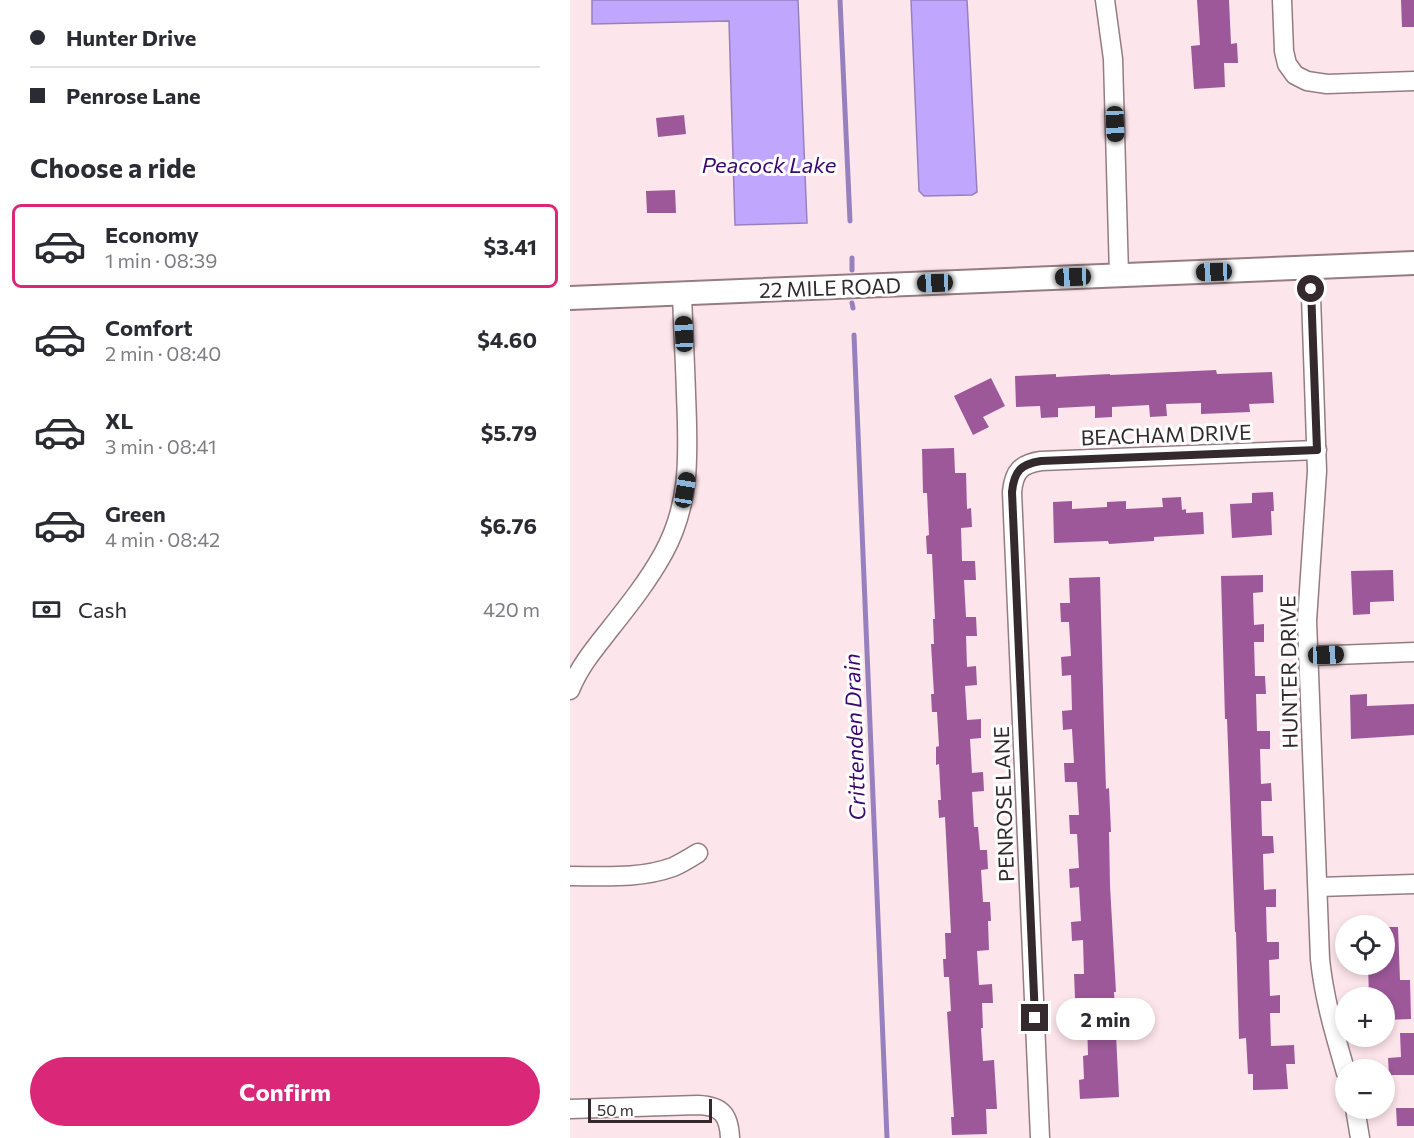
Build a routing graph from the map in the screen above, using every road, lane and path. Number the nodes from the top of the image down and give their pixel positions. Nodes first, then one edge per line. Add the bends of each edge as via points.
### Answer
1 (1105, 0) edge
2 (1282, 0) edge
3 (1414, 81) edge
4 (1414, 263) edge
5 (1310, 267) junction
6 (1119, 275) junction
7 (682, 293) junction
8 (570, 298) edge
9 (1317, 450) junction
10 (1019, 470) joint
11 (1414, 652) edge
12 (1308, 656) junction
13 (570, 690) edge
14 (698, 853) dead end
15 (570, 876) edge
16 (1414, 884) edge
17 (1318, 887) junction
18 (1342, 1059) edge
19 (570, 1108) edge
20 (1357, 1119) edge
21 (730, 1138) edge
22 (1040, 1138) edge
23 (1360, 1138) edge

1 - 6 street via 1113,59
2 - 3 street via 1284,51 1295,75 1327,84
4 - 5 street, 22 MILE ROAD
5 - 6 street, 22 MILE ROAD
5 - 9 street, HUNTER DRIVE
6 - 7 street, 22 MILE ROAD
7 - 8 street, 22 MILE ROAD
7 - 13 street via 688,450 682,503 664,553 585,661
9 - 10 street, BEACHAM DRIVE via 1041,461
9 - 12 street, HUNTER DRIVE
10 - 22 street, PENROSE LANE via 1012,492
11 - 12 street
12 - 17 street, HUNTER DRIVE
14 - 15 street via 675,866 636,876
16 - 17 street
17 - 18 street, HUNTER DRIVE via 1323,986
19 - 21 street via 709,1106 720,1110 727,1119
20 - 23 street

